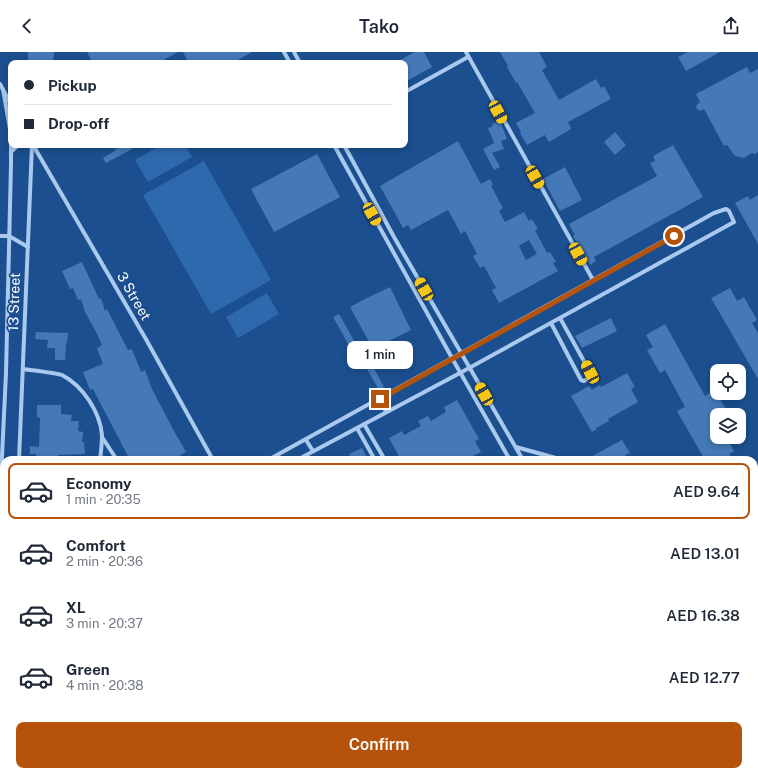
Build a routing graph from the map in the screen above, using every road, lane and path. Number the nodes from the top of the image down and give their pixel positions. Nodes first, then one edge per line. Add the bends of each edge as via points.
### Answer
1 (466, 52) edge
2 (468, 57) junction
3 (464, 60) dead end
4 (0, 84) edge
5 (3, 89) junction
6 (408, 90) edge
7 (8, 99) edge
8 (8, 118) edge
9 (11, 148) edge
10 (15, 148) edge
11 (32, 148) edge
12 (34, 148) edge
13 (336, 148) edge
14 (346, 148) edge
15 (11, 152) junction
16 (0, 236) edge
17 (9, 236) junction
18 (394, 237) junction
19 (387, 242) junction
20 (28, 247) junction
21 (593, 280) junction
22 (560, 318) junction
23 (550, 323) junction
24 (461, 354) junction
25 (452, 358) junction
26 (469, 368) junction
27 (23, 369) junction
28 (460, 373) junction
29 (380, 399) junction
30 (386, 412) junction
31 (364, 424) junction
32 (357, 428) junction
33 (102, 436) junction
34 (306, 440) junction
35 (1, 441) edge
36 (516, 447) junction
37 (313, 451) junction
38 (1, 456) edge
39 (19, 456) edge
40 (100, 456) edge
41 (114, 456) edge
42 (211, 456) edge
43 (276, 456) edge
44 (304, 456) edge
45 (373, 456) edge
46 (383, 456) edge
47 (508, 456) edge
48 (521, 456) edge
49 (549, 456) edge

1 - 2 street
2 - 3 street
2 - 6 street
2 - 21 street
4 - 5 street
5 - 7 street
5 - 8 street, 13 Street
9 - 15 street, 13 Street
10 - 15 street
11 - 20 street, 13 Street
12 - 42 street, 3 Street via 147,341
13 - 19 street
14 - 18 street
15 - 17 street, 13 Street
16 - 17 street
17 - 20 street
17 - 35 street, 13 Street via 6,373
18 - 19 street
18 - 24 street
19 - 25 street
20 - 27 street, 13 Street
21 - 22 street via 714,213 726,209 729,211 734,222
21 - 24 street
22 - 23 street
22 - 23 street via 590,372 589,378 584,381 581,380
23 - 26 street
24 - 25 street
24 - 26 street
25 - 28 street
25 - 29 street
26 - 28 street
26 - 36 street
27 - 33 street via 61,374 75,385 88,399 99,422
27 - 39 street, 13 Street
28 - 30 street
28 - 47 street
29 - 30 street
29 - 34 street
30 - 31 street
31 - 32 street
31 - 46 street
32 - 37 street
32 - 45 street
33 - 40 street
33 - 41 street
34 - 37 street
34 - 43 street
35 - 38 street, 13 Street
36 - 48 street
36 - 49 street
37 - 44 street

